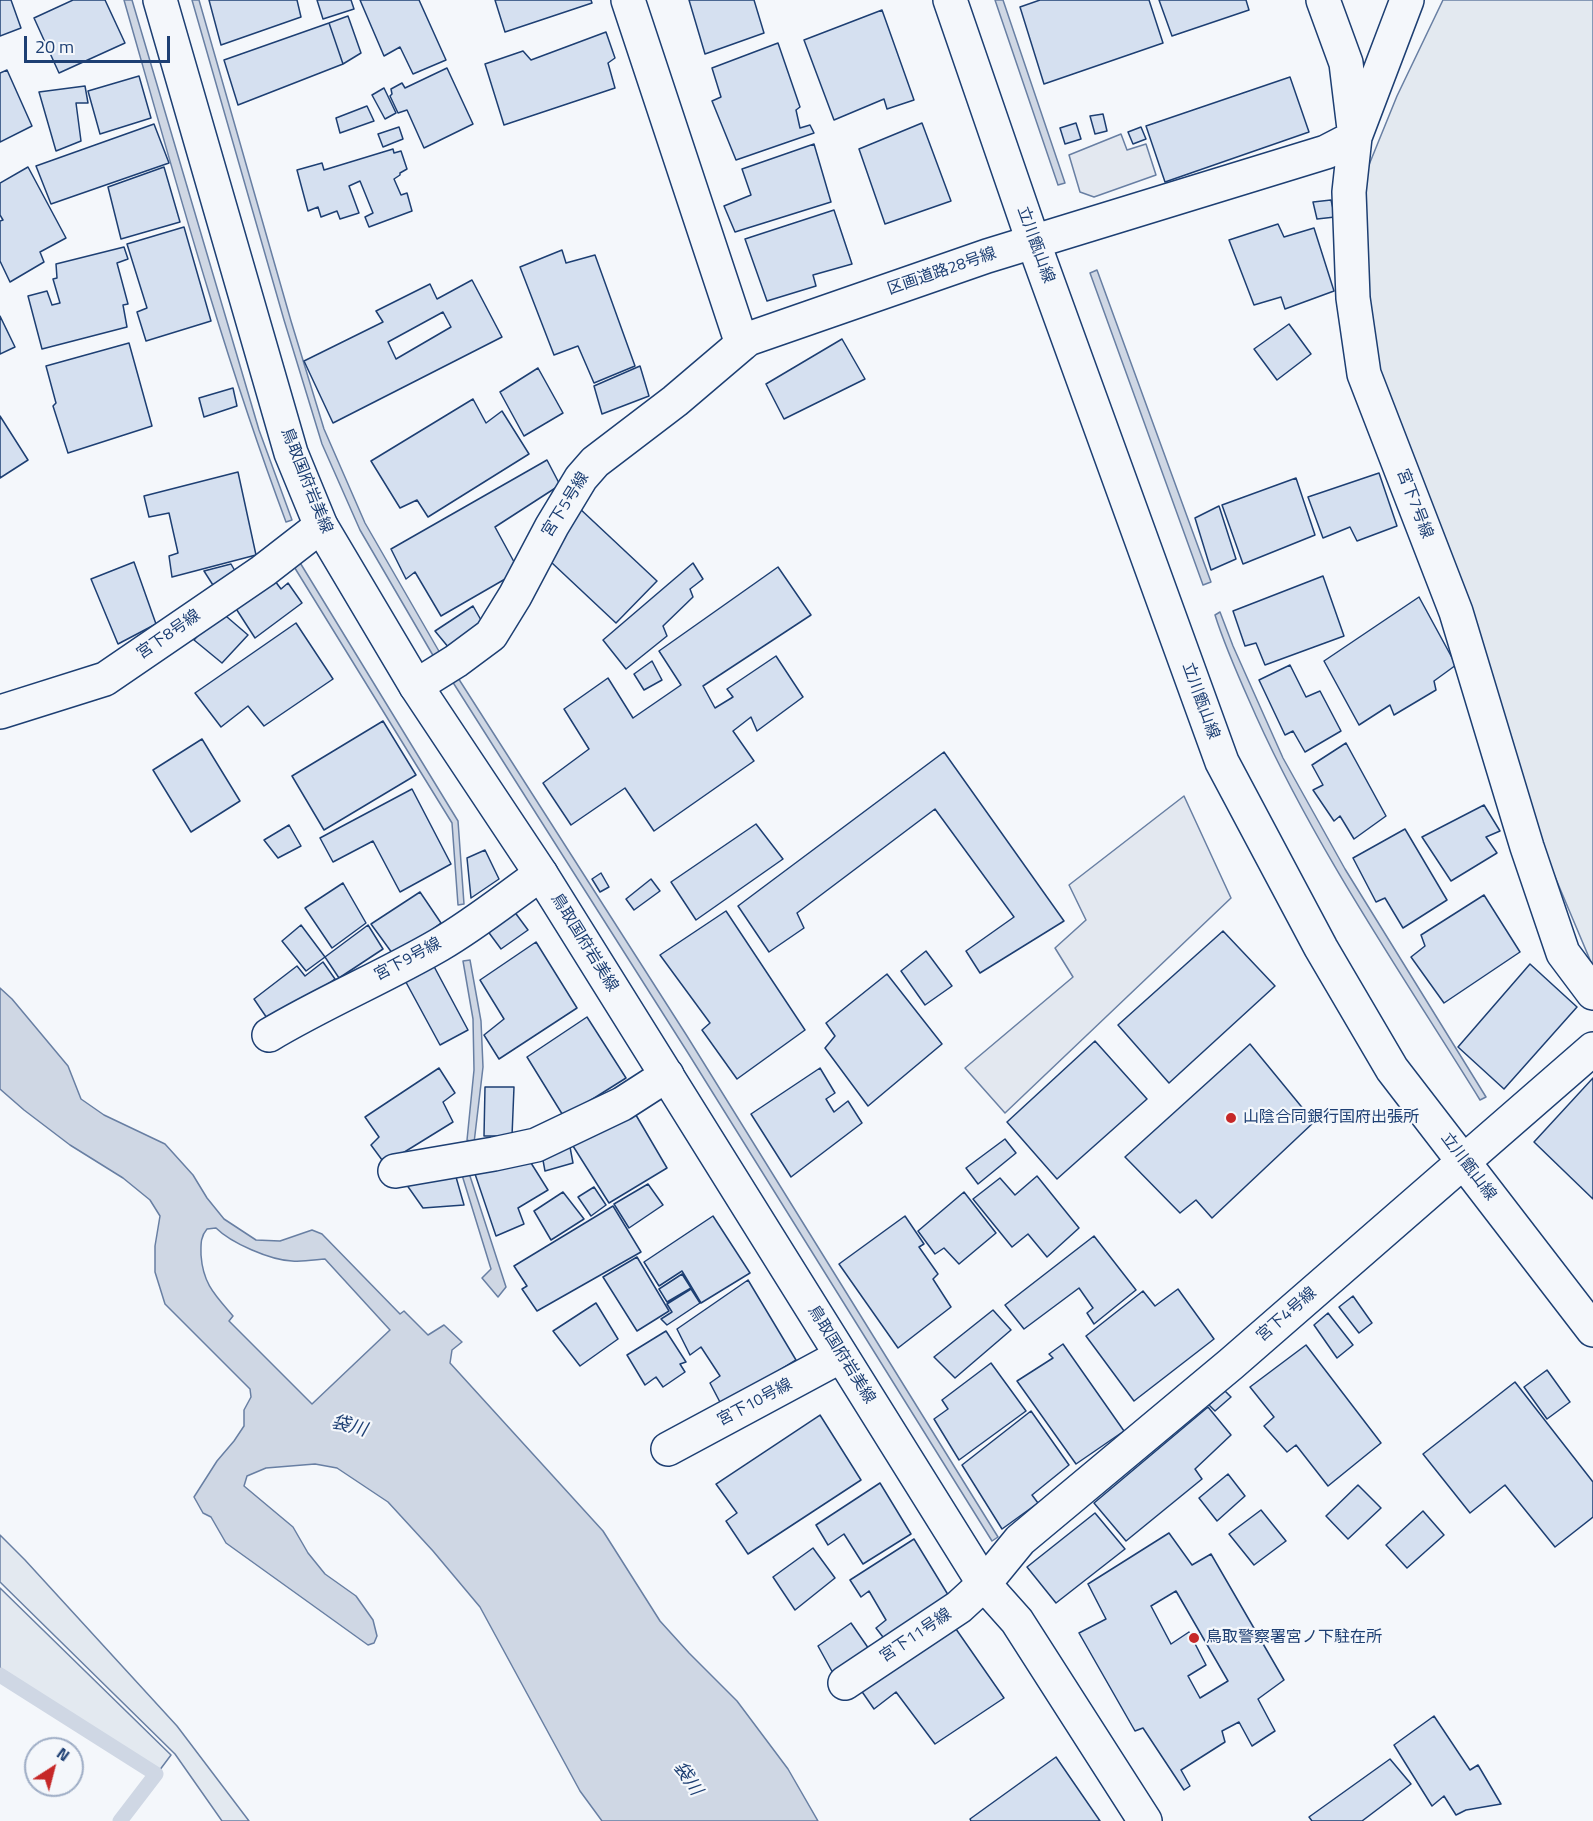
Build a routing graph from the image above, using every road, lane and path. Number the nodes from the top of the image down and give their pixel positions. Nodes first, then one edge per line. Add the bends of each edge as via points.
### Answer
1 (160, 0) edge
2 (628, 0) edge
3 (950, 0) edge
4 (1323, 0) edge
5 (1407, 0) edge
6 (1355, 137) junction
7 (1033, 241) junction
8 (742, 344) junction
9 (321, 526) junction
10 (416, 686) junction
11 (0, 712) edge
12 (541, 874) junction
13 (1593, 993) edge
14 (269, 1035) dead end
15 (1593, 1049) edge
16 (667, 1075) junction
17 (1464, 1161) junction
18 (395, 1171) dead end
19 (1593, 1330) edge
20 (841, 1356) junction
21 (668, 1449) dead end
22 (984, 1584) junction
23 (845, 1683) dead end
24 (1145, 1821) edge

1 - 9 street, 鳥取国府岩美線 via 291,453
2 - 8 street
3 - 7 street, 立川甑山線
4 - 6 street via 1346,63
5 - 6 street, 宮下7号線
6 - 7 street, 区画道路28号線 via 1326,152
6 - 13 street, 宮下7号線 via 1350,227 1353,297 1364,374 1456,612 1563,953
7 - 8 street, 区画道路28号線
7 - 17 street, 立川甑山線 via 1222,762 1320,948 1392,1069
8 - 10 street, 宮下5号線 via 595,462 575,487 491,635
9 - 10 street, 鳥取国府岩美線
9 - 11 street, 宮下8号線 via 263,571 105,679
10 - 12 street, 鳥取国府岩美線
12 - 14 street, 宮下9号線 via 439,945
12 - 16 street, 鳥取国府岩美線
15 - 17 street, 宮下4号線
16 - 18 street via 622,1104 536,1145
16 - 20 street, 鳥取国府岩美線
17 - 19 street, 立川甑山線
17 - 22 street, 宮下4号線 via 1231,1364 1020,1540
20 - 21 street, 宮下10号線
20 - 22 street, 鳥取国府岩美線
22 - 23 street, 宮下11号線 via 959,1607
22 - 24 street, 鳥取国府岩美線 via 1017,1621

